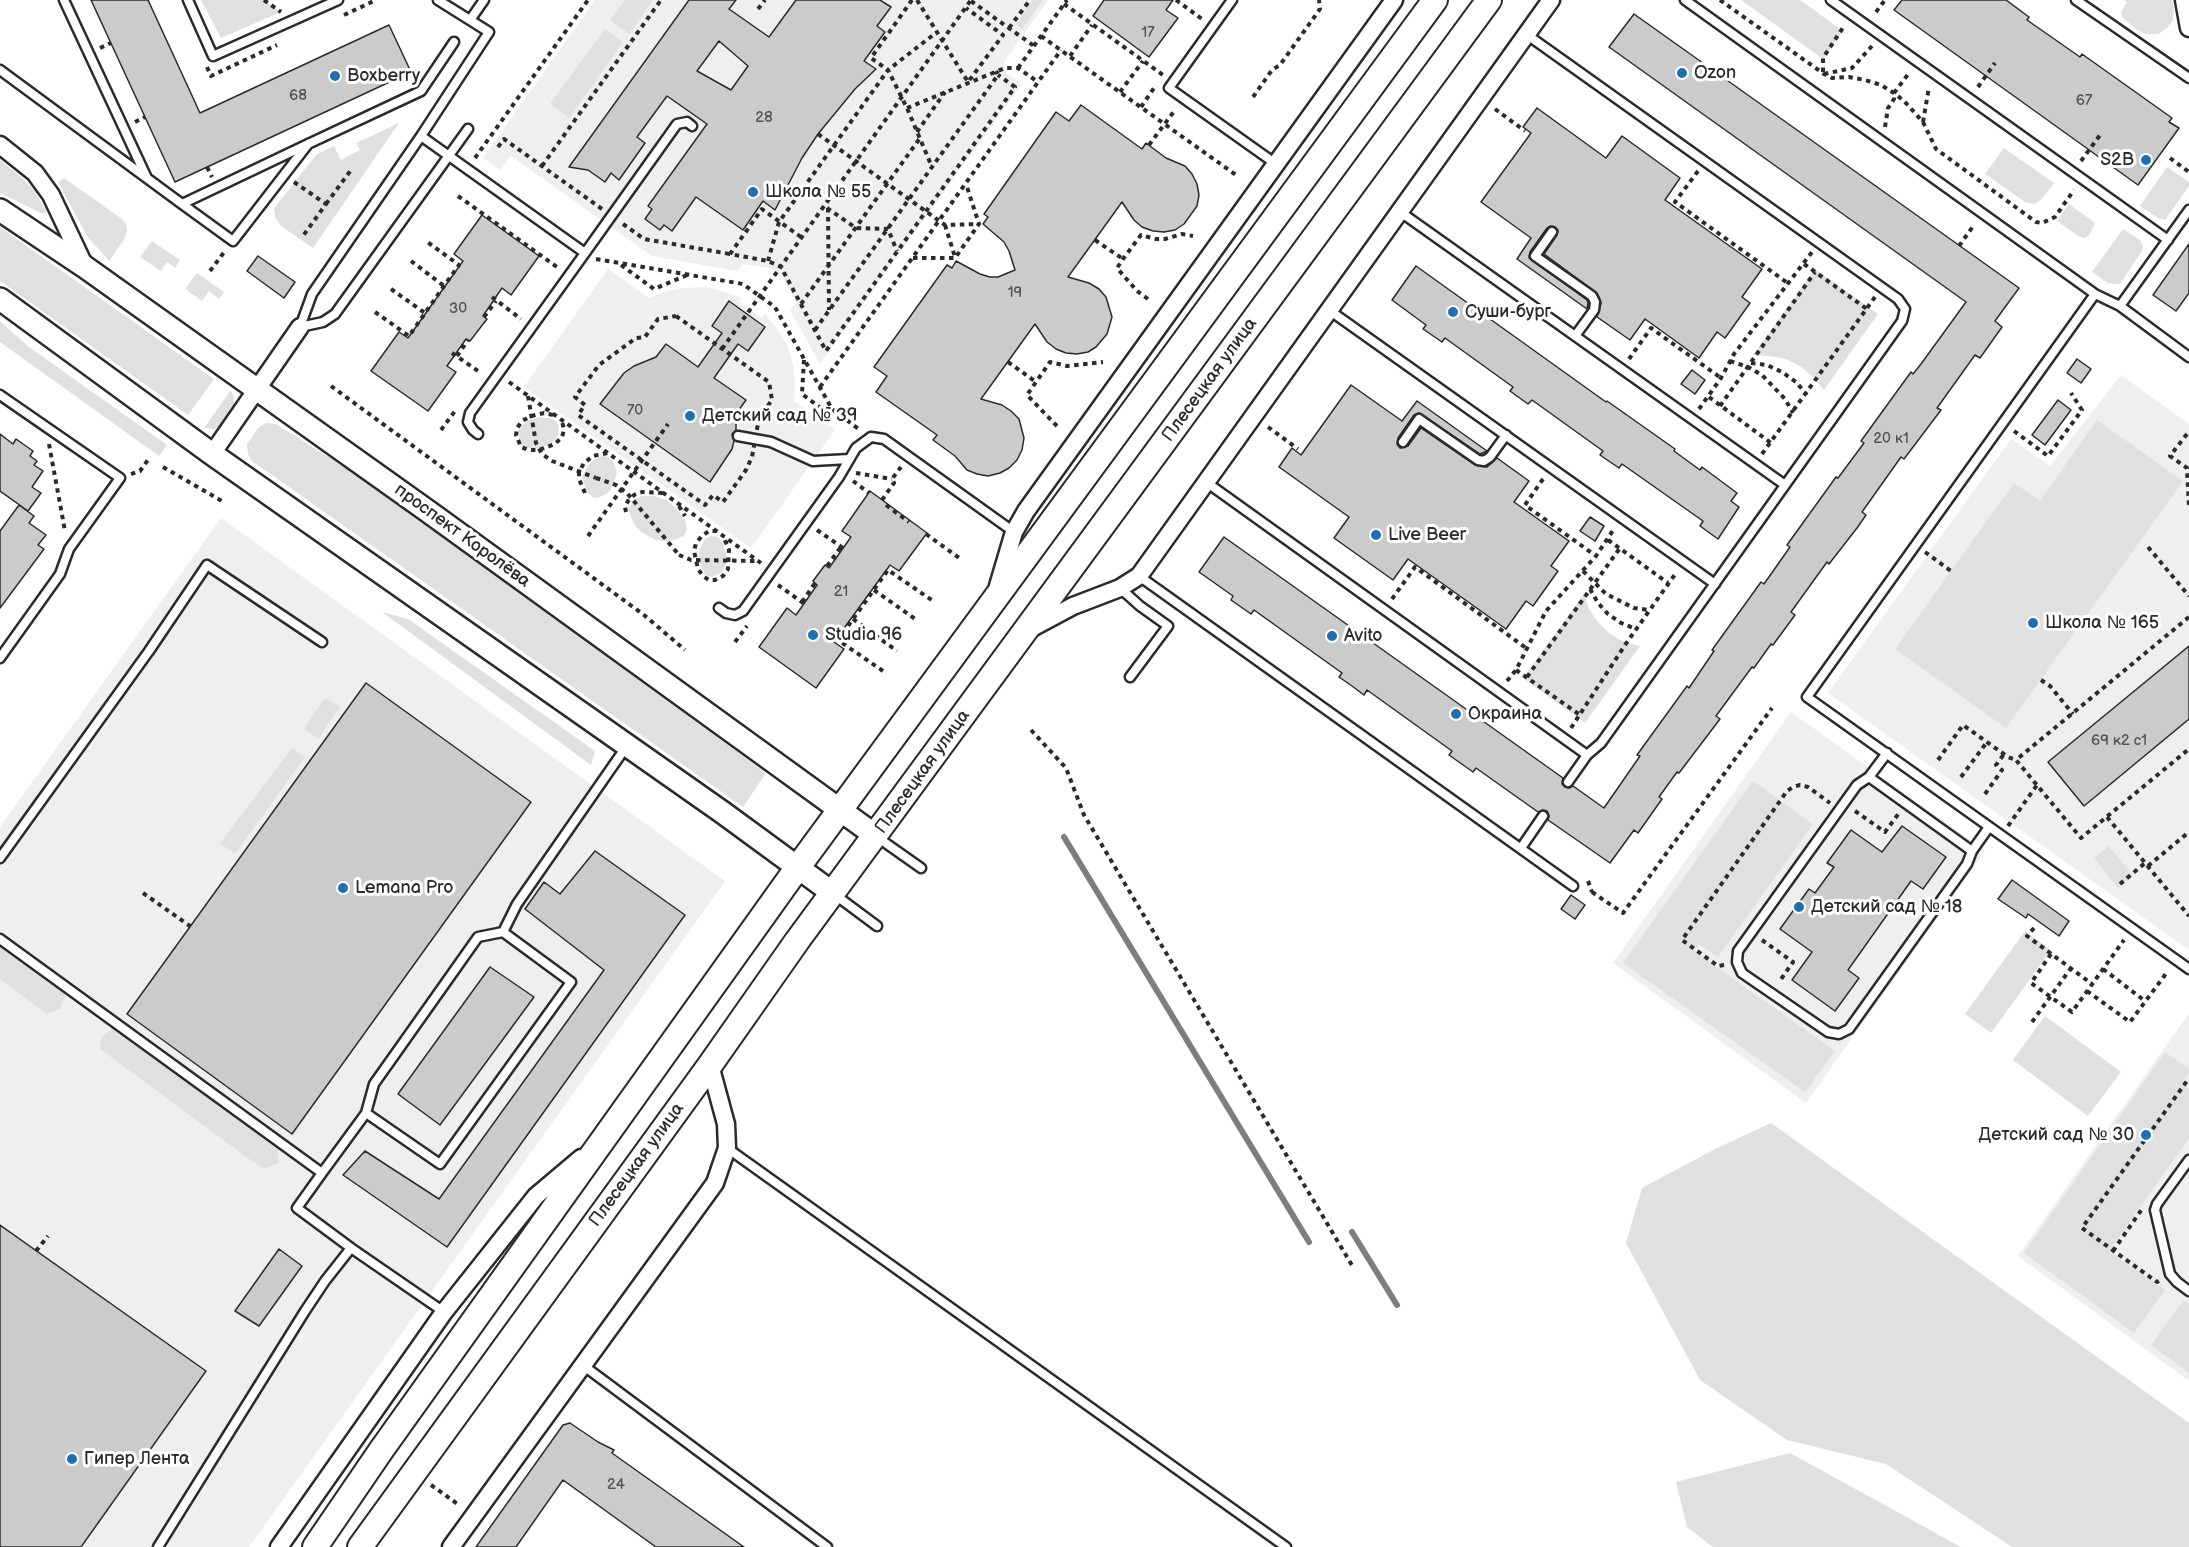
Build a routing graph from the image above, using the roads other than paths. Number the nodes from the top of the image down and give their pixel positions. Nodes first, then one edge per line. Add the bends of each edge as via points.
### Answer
1 (64, 0) edge
2 (188, 0) edge
3 (338, 0) edge
4 (438, 0) edge
5 (484, 0) edge
6 (1232, 0) edge
7 (1394, 0) edge
8 (1435, 0) edge
9 (1489, 0) edge
10 (1551, 0) edge
11 (1685, 0) edge
12 (1831, 0) edge
13 (2076, 0) edge
14 (2184, 0) edge
15 (470, 20) junction
16 (2189, 28) edge
17 (1526, 34) junction
18 (454, 42) dead end
19 (0, 70) edge
20 (2189, 78) edge
21 (692, 126) dead end
22 (468, 129) dead end
23 (421, 135) junction
24 (308, 144) junction
25 (0, 145) edge
26 (449, 156) junction
27 (1276, 164) junction
28 (147, 180) junction
29 (182, 204) junction
30 (0, 210) edge
31 (2189, 210) edge
32 (1400, 211) junction
33 (1552, 232) dead end
34 (2168, 240) junction
35 (585, 253) junction
36 (85, 267) junction
37 (2095, 294) junction
38 (0, 299) edge
39 (2120, 306) junction
40 (1329, 310) junction
41 (300, 327) junction
42 (1575, 336) junction
43 (2189, 357) edge
44 (256, 388) junction
45 (0, 395) edge
46 (478, 434) dead end
47 (738, 435) dead end
48 (1506, 435) junction
49 (1403, 442) dead end
50 (212, 454) junction
51 (849, 459) junction
52 (1206, 482) junction
53 (1785, 485) junction
54 (1014, 532) junction
55 (1139, 576) junction
56 (1715, 584) junction
57 (1120, 588) junction
58 (993, 602) junction
59 (719, 608) dead end
60 (1026, 631) junction
61 (322, 642) dead end
62 (0, 658) edge
63 (1130, 676) dead end
64 (627, 746) junction
65 (1887, 753) junction
66 (1587, 755) junction
67 (1869, 777) junction
68 (1568, 782) dead end
69 (840, 810) junction
70 (1544, 816) dead end
71 (1989, 827) junction
72 (876, 836) junction
73 (1521, 848) junction
74 (1972, 851) junction
75 (0, 858) edge
76 (798, 867) junction
77 (921, 868) dead end
78 (1573, 886) dead end
79 (834, 894) junction
80 (877, 926) dead end
81 (503, 932) junction
82 (0, 939) edge
83 (2189, 969) edge
84 (710, 1065) junction
85 (366, 1113) junction
86 (608, 1137) junction
87 (728, 1148) junction
88 (2189, 1160) edge
89 (322, 1173) junction
90 (351, 1248) junction
91 (2189, 1291) edge
92 (444, 1312) junction
93 (584, 1366) junction
94 (158, 1547) edge
95 (279, 1547) edge
96 (315, 1547) edge
97 (360, 1547) edge
98 (451, 1547) edge
99 (827, 1547) edge
100 (1286, 1547) edge

1 - 28 lane
2 - 3 lane via 213,56
4 - 15 lane
5 - 15 lane
6 - 27 lane via 1169,88
7 - 27 street
8 - 58 main road
9 - 60 main road, Плесецкая улица
10 - 17 street
11 - 37 lane
12 - 34 lane
13 - 20 lane
14 - 16 street
15 - 23 lane via 489,32
17 - 32 street
17 - 53 lane via 1882,287 1905,309 1902,321
18 - 24 lane via 421,91
19 - 28 lane
21 - 35 lane via 687,122 677,124
22 - 26 lane
23 - 26 lane
23 - 41 lane via 312,294
24 - 29 lane
24 - 29 lane via 233,241
25 - 36 street via 35,173 51,195
26 - 35 lane
26 - 41 lane via 335,314 323,322
27 - 54 street
28 - 29 lane
30 - 36 street, проспект Королёва
31 - 34 lane
32 - 40 street
32 - 42 lane
33 - 42 lane via 1535,255 1596,302
34 - 39 lane
35 - 46 lane via 470,413 468,422
36 - 44 street, проспект Королёва
37 - 39 lane
37 - 65 lane via 1807,697
38 - 50 street
39 - 43 lane
40 - 48 lane
40 - 52 street
41 - 44 street
42 - 53 lane
44 - 50 street
44 - 69 street, проспект Королёва
45 - 62 lane via 120,477 69,549 60,574
47 - 51 lane via 771,442 813,461
48 - 49 lane via 1484,461 1419,419
48 - 56 lane
50 - 64 street
51 - 54 lane via 871,437 884,439
51 - 59 lane via 743,611 735,615
52 - 55 street
52 - 66 lane
53 - 56 lane
54 - 58 street
55 - 57 street
55 - 73 lane
56 - 66 lane via 1602,742
57 - 60 street via 1073,606
57 - 63 lane via 1168,626
58 - 69 main road
60 - 72 main road, Плесецкая улица
61 - 75 lane via 207,565
64 - 76 street
64 - 81 lane via 517,903
65 - 67 lane
65 - 71 lane
66 - 68 lane
67 - 74 lane
67 - 74 lane via 1857,785 1738,951 1742,973 1828,1032 1839,1034 1849,1029 1967,864
69 - 72 street, проспект Королёва
69 - 76 main road
70 - 73 lane
71 - 74 lane
71 - 83 lane
72 - 77 lane, проспект Королёва
72 - 79 main road, Плесецкая улица
73 - 78 lane
76 - 79 street
76 - 86 main road
79 - 80 lane
79 - 84 main road, Плесецкая улица
81 - 85 lane via 478,937 374,1084
81 - 85 lane via 571,982 440,1164
82 - 89 lane
84 - 87 street via 726,1124
84 - 97 main road, Плесецкая улица
85 - 89 lane
86 - 92 street via 536,1196
86 - 96 main road
87 - 93 street via 715,1183
87 - 100 lane
88 - 91 lane via 2155,1210 2170,1274
89 - 90 lane via 297,1208
90 - 92 lane
90 - 94 lane via 305,1311
92 - 95 street
93 - 98 street
93 - 99 lane

